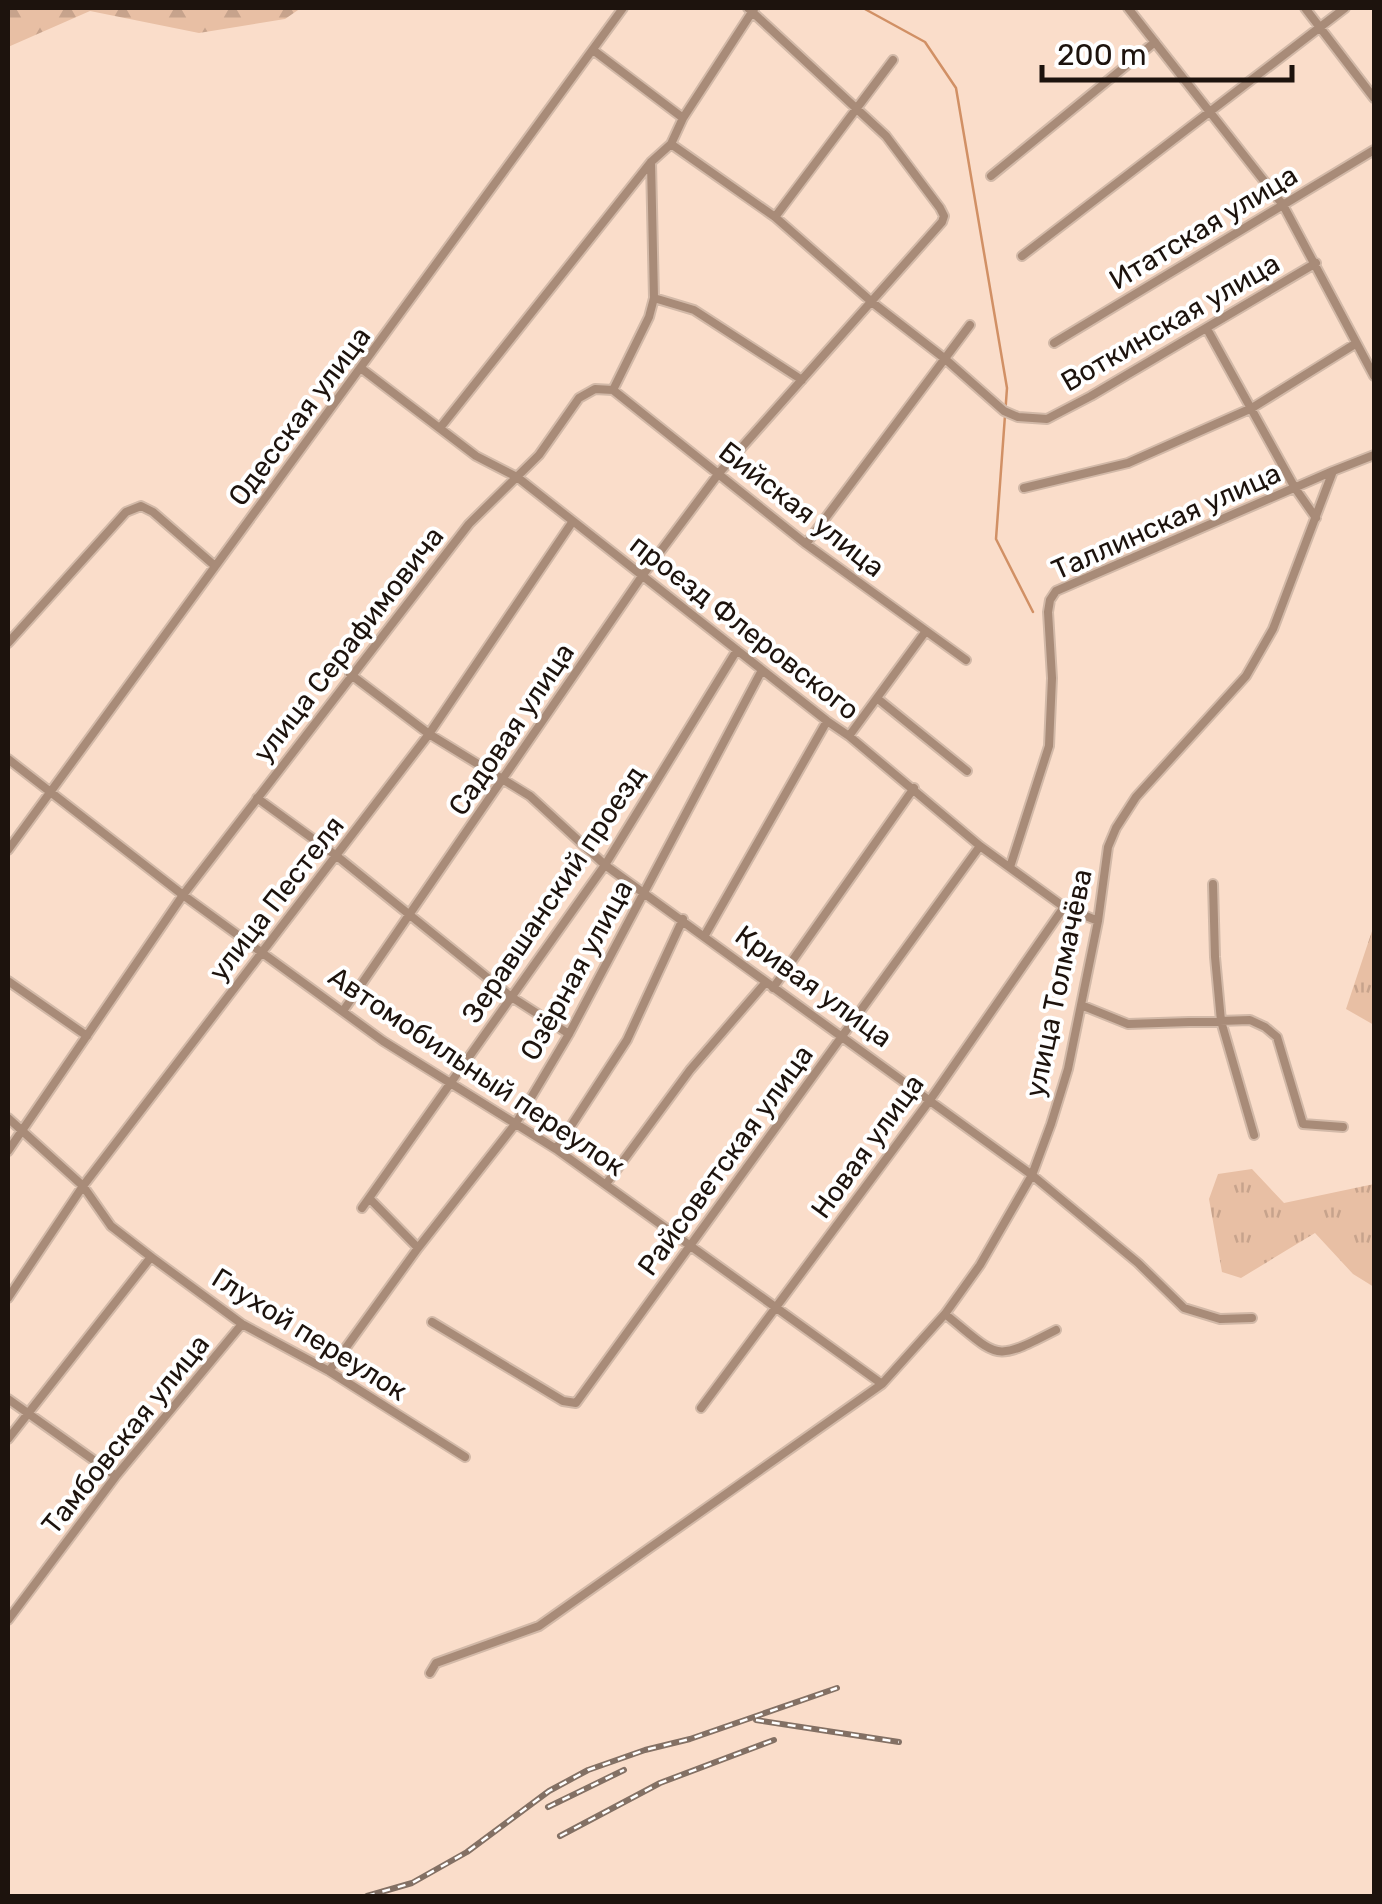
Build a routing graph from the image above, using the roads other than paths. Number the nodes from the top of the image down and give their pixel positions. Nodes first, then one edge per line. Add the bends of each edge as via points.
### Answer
1 (624, 8) edge
2 (1128, 8) edge
3 (1305, 8) edge
4 (1345, 8) edge
5 (752, 9) edge
6 (1320, 26) junction
7 (1155, 42) junction
8 (593, 50) junction
9 (893, 60) dead end
10 (1374, 98) edge
11 (858, 108) junction
12 (1210, 112) junction
13 (683, 118) junction
14 (671, 144) junction
15 (1374, 150) edge
16 (651, 162) junction
17 (990, 176) dead end
18 (1283, 205) junction
19 (775, 216) junction
20 (1022, 256) dead end
21 (1316, 263) junction
22 (654, 298) junction
23 (873, 303) junction
24 (970, 325) dead end
25 (1208, 329) junction
26 (1054, 343) dead end
27 (1355, 344) junction
28 (944, 358) junction
29 (362, 369) junction
30 (1374, 376) edge
31 (802, 380) junction
32 (613, 390) junction
33 (1252, 408) junction
34 (440, 428) junction
35 (1374, 455) edge
36 (1333, 471) junction
37 (718, 473) junction
38 (516, 477) junction
39 (1024, 488) dead end
40 (1294, 488) junction
41 (1316, 518) junction
42 (573, 521) junction
43 (806, 544) junction
44 (215, 566) junction
45 (642, 576) junction
46 (926, 631) junction
47 (8, 643) edge
48 (737, 650) junction
49 (966, 660) dead end
50 (762, 670) junction
51 (350, 674) junction
52 (878, 699) junction
53 (827, 721) junction
54 (429, 734) junction
55 (849, 736) junction
56 (8, 759) edge
57 (967, 771) dead end
58 (502, 780) junction
59 (914, 788) junction
60 (50, 790) junction
61 (257, 798) junction
62 (980, 846) junction
63 (8, 850) edge
64 (338, 857) junction
65 (605, 865) junction
66 (1010, 867) junction
67 (1214, 884) dead end
68 (646, 891) junction
69 (184, 895) junction
70 (1064, 907) junction
71 (410, 917) junction
72 (684, 919) junction
73 (1098, 921) junction
74 (704, 935) junction
75 (261, 953) junction
76 (8, 981) edge
77 (769, 985) junction
78 (510, 996) junction
79 (1082, 1005) junction
80 (343, 1012) junction
81 (1221, 1021) junction
82 (569, 1034) junction
83 (87, 1036) junction
84 (842, 1038) junction
85 (451, 1083) junction
86 (930, 1100) junction
87 (8, 1118) edge
88 (516, 1123) junction
89 (1343, 1127) dead end
90 (22, 1130) junction
91 (1254, 1135) dead end
92 (556, 1149) junction
93 (8, 1152) edge
94 (1032, 1175) junction
95 (606, 1184) junction
96 (83, 1186) junction
97 (370, 1199) junction
98 (362, 1208) dead end
99 (692, 1244) junction
100 (418, 1248) junction
101 (151, 1257) junction
102 (8, 1298) edge
103 (776, 1307) junction
104 (946, 1314) junction
105 (1252, 1318) dead end
106 (432, 1322) dead end
107 (242, 1324) junction
108 (1056, 1330) dead end
109 (329, 1371) junction
110 (882, 1384) junction
111 (8, 1399) edge
112 (701, 1408) dead end
113 (28, 1414) junction
114 (8, 1439) edge
115 (465, 1457) dead end
116 (116, 1476) junction
117 (8, 1620) edge
118 (430, 1673) dead end

1 - 8 street, Одесская улица
2 - 7 street
3 - 6 street
4 - 6 street
5 - 11 street
5 - 13 street
6 - 10 street
6 - 12 street
7 - 12 street
7 - 17 street
8 - 13 street
8 - 29 street, Одесская улица
9 - 11 street
11 - 19 street
11 - 23 street, Садовая улица via 944,216
12 - 18 street
12 - 20 street
13 - 14 street
14 - 16 street
14 - 19 street, Воткинская улица
15 - 18 street, Итатская улица
16 - 22 street
16 - 34 street
18 - 21 street
18 - 26 street, Итатская улица
19 - 23 street, Воткинская улица
21 - 25 street, Воткинская улица
21 - 27 street
22 - 31 street via 694,310
22 - 32 street
23 - 28 street, Воткинская улица
23 - 31 street, Садовая улица
24 - 28 street
25 - 28 street, Воткинская улица via 1047,419 1007,413
25 - 33 street
27 - 30 street
27 - 33 street
28 - 43 street
29 - 34 street, проезд Флеровского
29 - 44 street, Одесская улица
31 - 37 street, Садовая улица
32 - 37 street, Бийская улица
32 - 38 street, улица Серафимовича via 594,389 579,398
33 - 39 street via 1128,463
33 - 40 street
34 - 38 street, проезд Флеровского
35 - 36 street
36 - 40 street, Таллинская улица
36 - 41 street, улица Толмачёва
37 - 43 street, Бийская улица
37 - 45 street, Садовая улица
38 - 42 street, проезд Флеровского
38 - 51 street, улица Серафимовича via 469,524
40 - 41 street
40 - 66 street, Таллинская улица via 1056,591 1048,612 1048,746
41 - 73 street, улица Толмачёва via 1274,630 1246,676 1116,828
42 - 45 street, проезд Флеровского
42 - 54 street, улица Пестеля
43 - 46 street, Бийская улица
44 - 47 street via 140,506 126,512
44 - 60 street, Одесская улица
45 - 48 street, проезд Флеровского
45 - 58 street, Садовая улица
46 - 49 street, Бийская улица
46 - 52 street
48 - 50 street, проезд Флеровского
48 - 65 street, Зеравшанский проезд
50 - 53 street, проезд Флеровского
50 - 68 street, Озёрная улица
51 - 54 street, Кривая улица
51 - 61 street, улица Серафимовича
52 - 55 street
52 - 57 street
53 - 55 street, проезд Флеровского
53 - 74 street
54 - 58 street, Кривая улица
54 - 64 street, улица Пестеля
55 - 59 street, проезд Флеровского
56 - 60 street, Автомобильный переулок
58 - 65 street, Кривая улица via 558,818
58 - 71 street, Садовая улица
59 - 62 street, проезд Флеровского
59 - 77 street
60 - 63 street, Одесская улица
60 - 69 street, Автомобильный переулок
61 - 64 street
61 - 69 street, улица Серафимовича
62 - 66 street, проезд Флеровского
62 - 84 street, Райсоветская улица
64 - 71 street
64 - 75 street, улица Пестеля
65 - 68 street, Кривая улица
65 - 78 street, Зеравшанский проезд
66 - 70 street, проезд Флеровского
67 - 81 street
68 - 72 street, Кривая улица
68 - 82 street, Озёрная улица
69 - 75 street, Автомобильный переулок
69 - 83 street, улица Серафимовича
70 - 73 street, проезд Флеровского
70 - 86 street, Новая улица
71 - 78 street
71 - 80 street, Садовая улица
72 - 74 street, Кривая улица
72 - 92 street via 628,1040
73 - 79 street, улица Толмачёва
74 - 77 street, Кривая улица
75 - 80 street, Автомобильный переулок
75 - 96 street, улица Пестеля
76 - 83 street
77 - 84 street, Кривая улица
77 - 95 street via 690,1070
78 - 82 street
78 - 85 street, Зеравшанский проезд
79 - 81 street via 1128,1024
79 - 94 street, улица Толмачёва
80 - 85 street, Автомобильный переулок
81 - 89 street via 1250,1020 1277,1037 1303,1124
81 - 91 street
82 - 88 street, Озёрная улица
83 - 90 street, улица Серафимовича
84 - 86 street, Кривая улица
84 - 99 street, Райсоветская улица
85 - 88 street, Автомобильный переулок
85 - 97 street, Зеравшанский проезд
86 - 94 street, Кривая улица
86 - 103 street, Новая улица
87 - 90 street, Глухой переулок
88 - 92 street, Автомобильный переулок
88 - 100 street, Озёрная улица
90 - 93 street, улица Серафимовича
90 - 96 street, Глухой переулок
92 - 95 street, Автомобильный переулок
94 - 104 street, улица Толмачёва
94 - 105 street, Кривая улица via 1184,1308 1220,1319
95 - 99 street, Автомобильный переулок
96 - 101 street, Глухой переулок via 112,1226
96 - 102 street, улица Пестеля
97 - 98 street, Зеравшанский проезд
97 - 100 street
99 - 103 street, Автомобильный переулок
99 - 106 street, Райсоветская улица via 576,1403
100 - 109 street, Озёрная улица
101 - 107 street, Глухой переулок
101 - 113 street
103 - 110 street, Автомобильный переулок
103 - 112 street, Новая улица
104 - 108 street via 986,1348 1010,1354
104 - 110 street, улица Толмачёва
107 - 109 street, Глухой переулок
107 - 116 street, Тамбовская улица
109 - 115 street, Глухой переулок
110 - 118 street, улица Толмачёва via 539,1626 436,1663
111 - 113 street
113 - 114 street
113 - 116 street
116 - 117 street, Тамбовская улица

